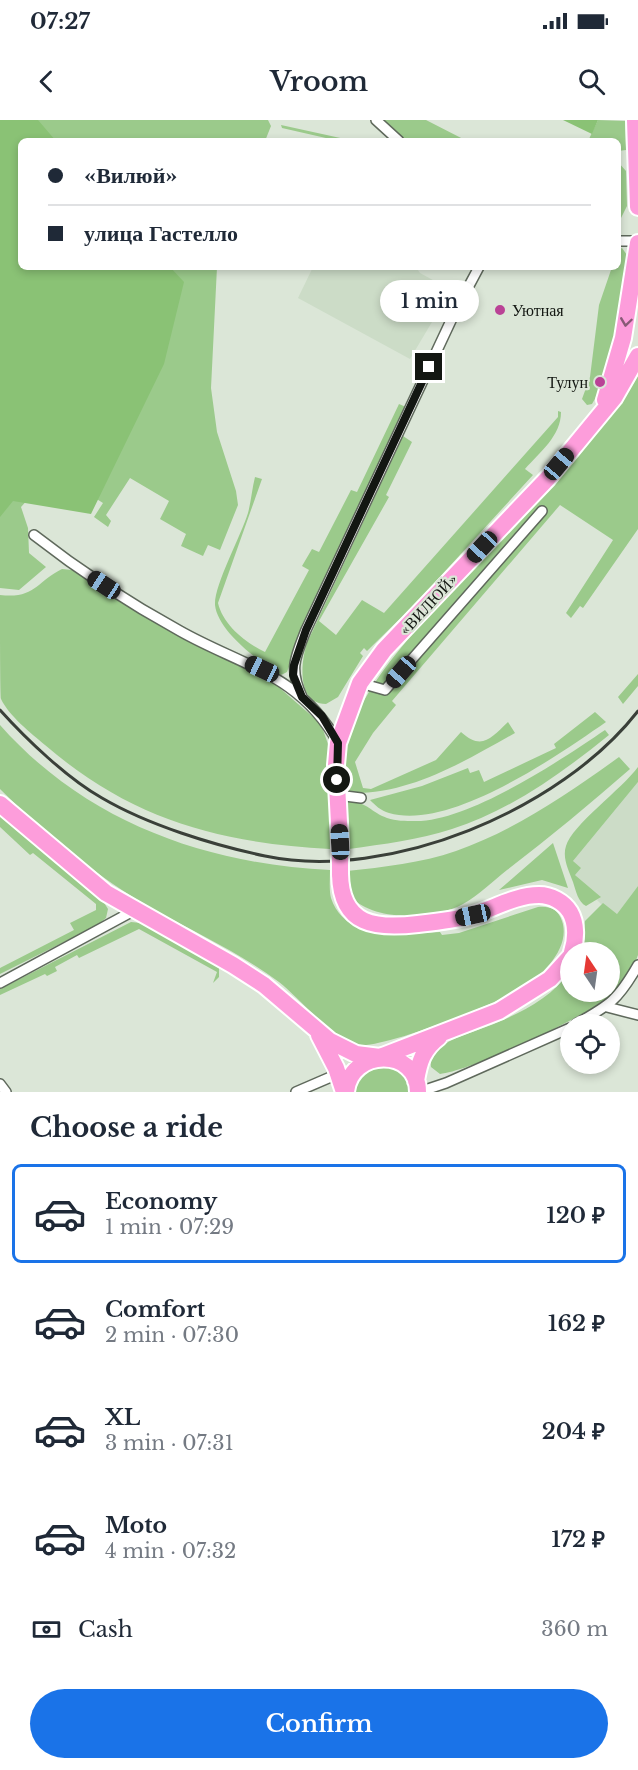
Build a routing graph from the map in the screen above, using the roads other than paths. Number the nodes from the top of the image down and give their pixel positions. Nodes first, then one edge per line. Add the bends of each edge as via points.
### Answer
1 (376, 120) edge
2 (635, 120) edge
3 (396, 138) edge
4 (638, 207) edge
5 (621, 241) edge
6 (638, 242) edge
7 (477, 270) edge
8 (638, 356) edge
9 (597, 417) junction
10 (542, 511) dead end
11 (34, 535) dead end
12 (360, 683) junction
13 (302, 697) junction
14 (338, 743) junction
15 (338, 795) junction
16 (361, 798) dead end
17 (0, 804) edge
18 (135, 910) junction
19 (573, 942) edge
20 (638, 965) edge
21 (560, 970) edge
22 (0, 983) edge
23 (607, 1007) junction
24 (594, 1014) edge
25 (638, 1015) edge
26 (452, 1028) junction
27 (316, 1029) junction
28 (560, 1032) edge
29 (380, 1057) junction
30 (361, 1064) junction
31 (338, 1073) junction
32 (0, 1084) edge
33 (418, 1088) edge
34 (6, 1092) edge
35 (296, 1092) edge
36 (345, 1092) edge

1 - 3 street
2 - 4 highway
5 - 6 street
6 -> 9 highway via 624,338 612,383
7 - 13 street via 306,630 293,675
8 - 9 highway, «ВИЛЮЙ» via 623,385
9 - 12 highway, «ВИЛЮЙ» via 548,478 384,650
10 - 12 street via 385,690
11 - 13 street via 136,605 182,632 262,669
12 - 14 highway, «ВИЛЮЙ»
13 - 14 street via 322,716
14 - 15 highway, «ВИЛЮЙ»
15 - 16 street
15 - 19 highway, «ВИЛЮЙ», bridge via 340,874 348,908 364,921 382,926 449,920 522,897 546,896 563,904 570,914 575,930
17 - 18 highway via 83,876
18 - 22 street
18 - 27 highway via 256,980
20 - 23 street
21 - 26 highway, «ВИЛЮЙ» via 520,1001
23 - 24 street
23 - 25 street
26 - 29 highway
26 - 33 highway via 428,1045 419,1064
27 - 29 highway via 342,1049
27 - 31 highway
28 - 33 street via 456,1079
29 - 30 highway
29 - 33 highway via 402,1063
30 - 31 street
30 - 36 highway
31 - 35 street
31 - 36 highway
32 - 34 street

